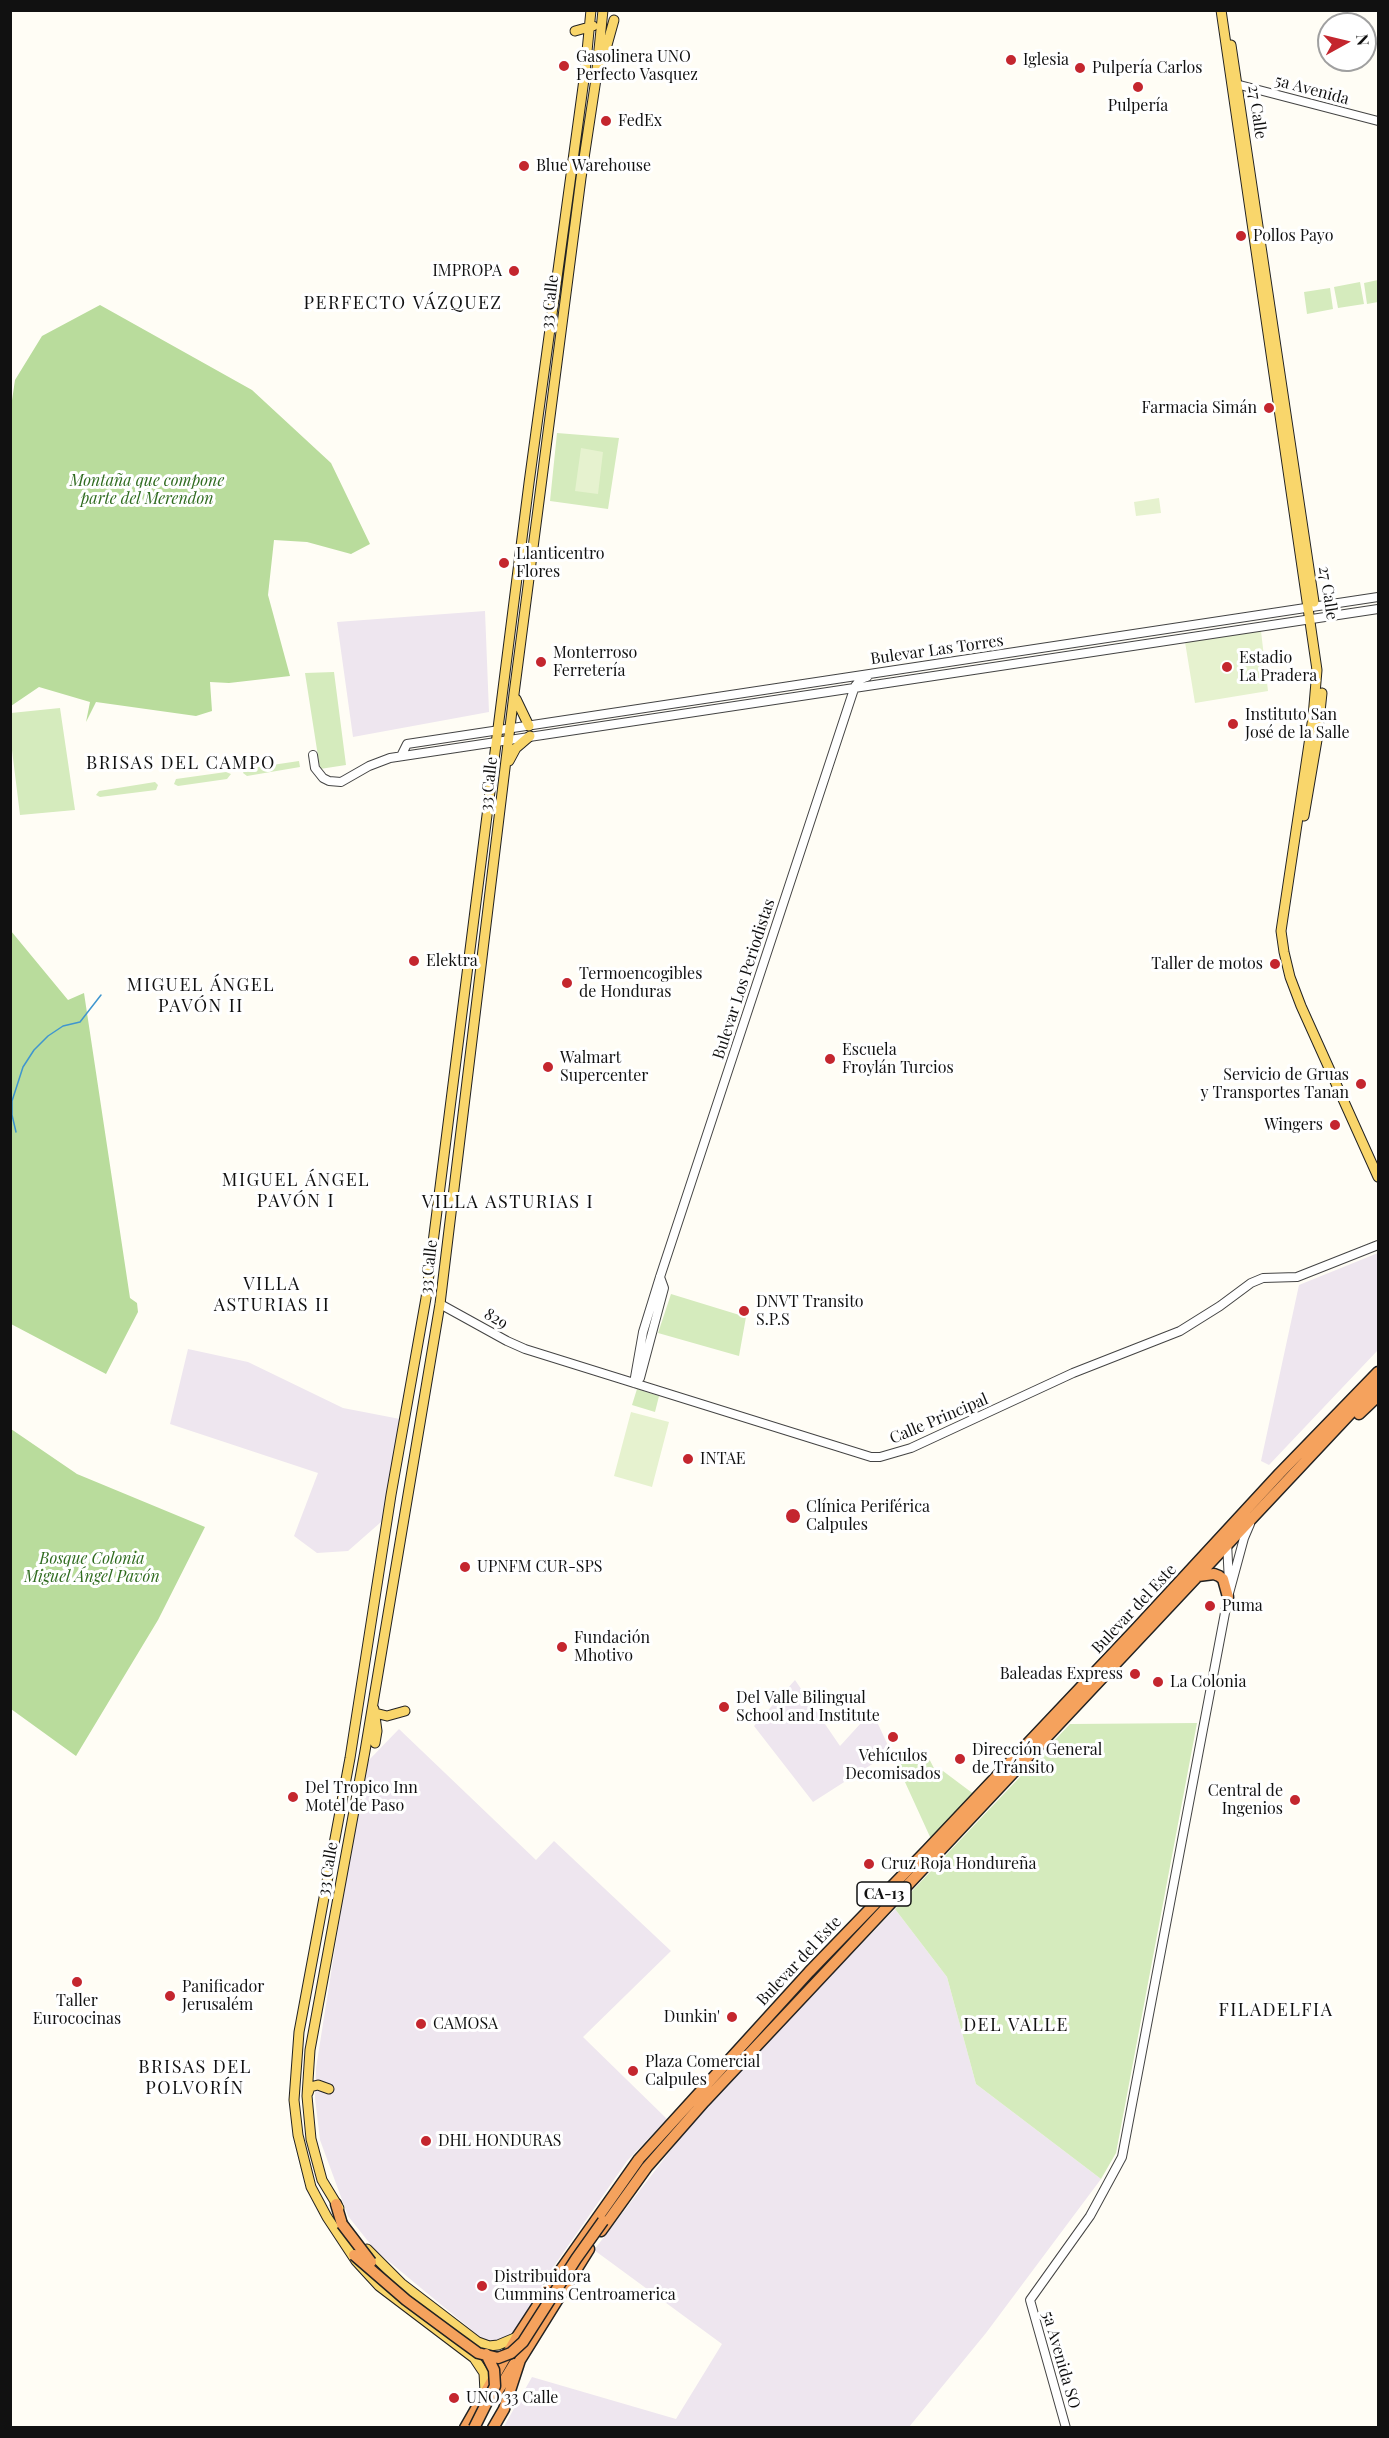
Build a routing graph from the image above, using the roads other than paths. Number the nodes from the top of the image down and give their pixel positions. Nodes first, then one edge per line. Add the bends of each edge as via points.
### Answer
1 (1224, 15) edge
2 (606, 16) edge
3 (590, 19) edge
4 (1234, 84) junction
5 (1378, 122) edge
6 (1378, 597) edge
7 (1312, 607) junction
8 (1378, 609) edge
9 (1317, 618) junction
10 (938, 664) junction
11 (883, 672) junction
12 (938, 675) junction
13 (855, 688) junction
14 (514, 694) junction
15 (529, 726) junction
16 (510, 729) junction
17 (499, 730) junction
18 (530, 736) junction
19 (509, 739) junction
20 (497, 741) junction
21 (313, 755) dead end
22 (402, 756) junction
23 (506, 772) junction
24 (1378, 1163) edge
25 (1378, 1177) edge
26 (1378, 1245) edge
27 (440, 1304) junction
28 (540, 1353) joint
29 (1378, 1365) edge
30 (1378, 1372) edge
31 (633, 1383) junction
32 (1378, 1384) edge
33 (1378, 1396) edge
34 (1355, 1403) junction
35 (1300, 1453) junction
36 (1300, 1467) junction
37 (1255, 1516) junction
38 (1226, 1531) junction
39 (1227, 1545) junction
40 (1194, 1573) junction
41 (1229, 1594) junction
42 (360, 1691) junction
43 (372, 1703) junction
44 (405, 1711) dead end
45 (375, 1713) junction
46 (375, 1743) dead end
47 (365, 1751) junction
48 (343, 1799) junction
49 (877, 1909) junction
50 (313, 1961) junction
51 (313, 2030) junction
52 (328, 2089) dead end
53 (307, 2096) junction
54 (336, 2204) junction
55 (615, 2211) junction
56 (351, 2252) junction
57 (517, 2337) junction
58 (474, 2339) junction
59 (532, 2340) junction
60 (465, 2351) junction
61 (482, 2396) junction
62 (465, 2427) edge
63 (474, 2427) edge
64 (493, 2427) edge
65 (1066, 2427) edge

1 - 4 main road, 27 Calle
2 - 3 main road
2 - 14 main road, 33 Calle
3 - 17 main road, 33 Calle
4 - 5 street, 5a Avenida
4 - 7 main road, 27 Calle via 1276,398
6 - 7 street, Bulevar Las Torres
7 - 9 main road, 27 Calle
7 - 10 street, Bulevar Las Torres
8 - 9 street, Bulevar Las Torres
9 - 12 street, Bulevar Las Torres
9 - 24 main road, 27 Calle via 1322,666 1320,715 1286,932 1295,977
9 - 25 main road, 27 Calle via 1317,686 1281,931 1290,977
10 - 11 street, Bulevar Las Torres
10 - 12 street
11 - 13 street via 861,679
11 - 15 street, Bulevar Las Torres
12 - 13 street, Bulevar Las Torres
13 - 18 street, Bulevar Las Torres
13 - 31 street, Bulevar Los Periodistas via 660,1277 664,1288 640,1378
14 - 15 main road
14 - 16 main road, 33 Calle
15 - 16 street, Bulevar Las Torres
15 - 18 street
16 - 17 street, Bulevar Las Torres
16 - 19 main road, 33 Calle
17 - 20 main road, 33 Calle
17 - 22 street, Bulevar Las Torres via 407,744
18 - 19 street, Bulevar Las Torres
18 - 23 main road via 516,748
19 - 20 street, Bulevar Las Torres
19 - 23 main road, 33 Calle
20 - 22 street, Bulevar Las Torres
20 - 42 main road, 33 Calle via 426,1298
21 - 22 street via 315,768 323,778 341,782 380,761
23 - 27 main road, 33 Calle
26 - 31 street, Calle Principal via 1297,1277 1263,1278 1251,1283 1180,1331 1082,1369 887,1456 871,1457
27 - 28 street, 829 via 507,1341
27 - 43 main road, 33 Calle
28 - 31 street, Calle Principal
29 - 35 highway
30 - 34 highway, Bulevar del Este / CA-13
32 - 34 highway, Bulevar del Este / CA-13
33 - 36 highway
34 - 35 highway, Bulevar del Este / CA-13
34 - 36 highway, Bulevar del Este / CA-13
35 - 38 highway, Bulevar del Este / CA-13
36 - 37 highway, Bulevar del Este / CA-13
37 - 39 highway, Bulevar del Este / CA-13
37 - 41 street via 1244,1538
38 - 39 street
38 - 40 highway, Bulevar del Este / CA-13
39 - 40 highway, Bulevar del Este / CA-13
39 - 41 street
40 - 41 highway via 1219,1576
40 - 49 highway, Bulevar del Este / CA-13
40 - 49 highway, Bulevar del Este / CA-13 via 1157,1618
41 - 65 street, 5a Avenida SO via 1122,2157 1090,2216 1030,2300
42 - 47 main road via 358,1742
42 - 48 main road, 33 Calle
43 - 45 main road
43 - 47 main road, 33 Calle
44 - 45 main road via 387,1716
45 - 46 main road
47 - 48 main road via 355,1761
47 - 51 main road, 33 Calle
48 - 50 main road, 33 Calle
49 - 55 highway, Bulevar del Este / CA-13 via 647,2167
49 - 57 highway, Bulevar del Este / CA-13 via 801,1980 639,2159
50 - 51 main road via 309,2014
50 - 56 main road, 33 Calle via 296,2060 294,2100 298,2135 311,2187
51 - 53 main road, 33 Calle
52 - 53 main road via 310,2087
53 - 54 main road, 33 Calle via 311,2139 322,2180
54 - 58 main road, 33 Calle via 381,2265
54 - 63 highway, bridge via 342,2224 373,2264 487,2355 494,2370 495,2386
55 - 56 highway, bridge via 603,2221 576,2259 523,2342 498,2358 478,2353 406,2300
55 - 59 highway, Bulevar del Este / CA-13
56 - 60 main road, 33 Calle via 379,2286
57 - 58 main road, 33 Calle via 498,2345 485,2345
57 - 61 highway, Bulevar del Este / CA-13
58 - 60 main road
59 - 61 highway via 491,2402
59 - 64 highway, Bulevar del Este / CA-13
60 - 61 main road, 33 Calle via 482,2369
61 - 62 highway, Bulevar del Este / CA-13

